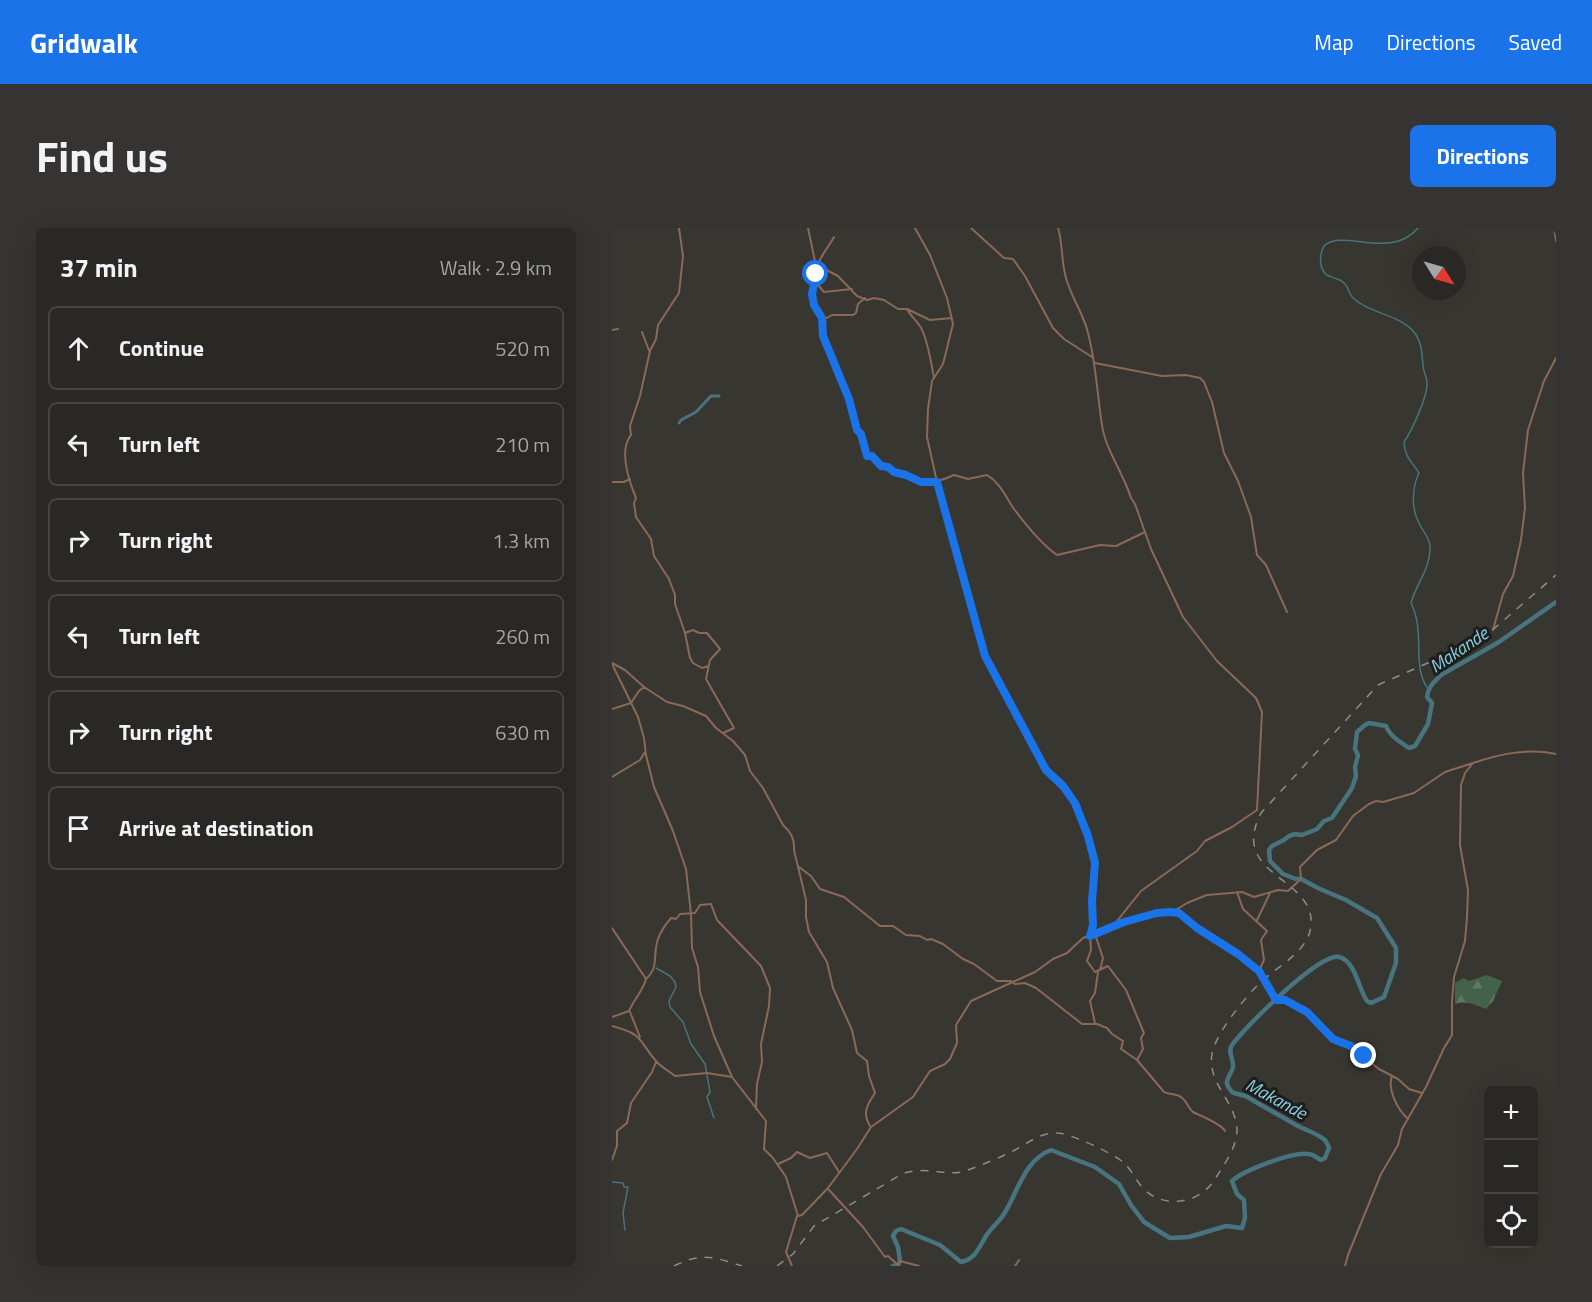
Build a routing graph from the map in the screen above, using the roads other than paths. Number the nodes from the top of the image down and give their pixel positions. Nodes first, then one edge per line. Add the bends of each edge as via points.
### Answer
1 (680, 228) edge
2 (808, 228) edge
3 (915, 228) edge
4 (971, 228) edge
5 (1058, 228) edge
6 (1554, 228) edge
7 (834, 237) dead end
8 (1556, 241) edge
9 (817, 264) junction
10 (814, 285) junction
11 (852, 290) junction
12 (865, 298) junction
13 (907, 309) junction
14 (952, 318) junction
15 (823, 320) junction
16 (618, 329) dead end
17 (612, 330) edge
18 (642, 332) dead end
19 (650, 353) junction
20 (1092, 357) junction
21 (1556, 358) edge
22 (1094, 363) junction
23 (932, 364) junction
24 (940, 368) junction
25 (934, 378) junction
26 (630, 479) junction
27 (937, 482) junction
28 (612, 483) edge
29 (1145, 532) junction
30 (1287, 612) dead end
31 (1492, 630) dead end
32 (685, 633) junction
33 (612, 663) edge
34 (709, 666) junction
35 (644, 687) junction
36 (631, 703) junction
37 (612, 709) edge
38 (723, 733) junction
39 (646, 752) junction
40 (1556, 754) edge
41 (1473, 763) junction
42 (612, 777) edge
43 (799, 867) junction
44 (1237, 892) junction
45 (1270, 893) junction
46 (1173, 912) junction
47 (692, 914) junction
48 (1257, 920) junction
49 (1113, 926) junction
50 (612, 928) edge
51 (1095, 934) junction
52 (1090, 936) junction
53 (1099, 971) junction
54 (1259, 971) junction
55 (646, 979) junction
56 (1012, 982) junction
57 (629, 1011) junction
58 (612, 1017) edge
59 (1095, 1023) junction
60 (612, 1026) edge
61 (639, 1037) junction
62 (1137, 1060) junction
63 (656, 1062) junction
64 (1392, 1076) junction
65 (732, 1077) junction
66 (1422, 1094) junction
67 (756, 1109) junction
68 (1408, 1119) junction
69 (871, 1127) junction
70 (1225, 1131) dead end
71 (612, 1160) edge
72 (778, 1164) junction
73 (839, 1172) junction
74 (828, 1189) junction
75 (797, 1215) junction
76 (802, 1215) junction
77 (798, 1219) junction
78 (1019, 1260) dead end
79 (792, 1266) edge
80 (920, 1266) edge
81 (1015, 1266) edge
82 (1345, 1266) edge

1 - 19 street via 683,256 679,294 658,325
2 - 9 street
3 - 14 street via 930,255
4 - 20 street via 1004,258 1013,259 1053,328
5 - 20 street via 1066,280 1086,326
6 - 8 street
7 - 9 street
9 - 10 street
9 - 11 street
10 - 11 street via 824,292
10 - 15 street via 814,305
11 - 12 street
12 - 13 street via 880,298 898,309
12 - 15 street via 853,315 832,315
13 - 14 street via 930,320
13 - 23 street via 923,332
14 - 24 street
15 - 27 street via 823,336 867,456 894,472 921,482
16 - 17 street
18 - 19 street
19 - 26 street via 630,426 631,435 626,441
20 - 22 street
21 - 31 street via 1528,430 1521,540 1513,576
22 - 29 street via 1102,426
22 - 30 street via 1162,376 1186,375 1204,382 1224,453 1251,517 1257,555 1266,565
23 - 24 street
23 - 25 street
24 - 25 street
25 - 27 street via 927,437
26 - 28 street
26 - 32 street via 636,517 669,579
27 - 29 street via 954,474 968,479 987,475 1057,555 1100,545 1116,546
27 - 52 street via 985,656 1046,770 1075,803 1088,836 1095,863
29 - 49 street via 1183,617 1217,661 1259,703 1262,718 1258,805 1256,812 1205,841 1141,891
32 - 34 street via 693,663 702,668
32 - 34 street via 707,633 720,649
33 - 35 street
33 - 36 street
34 - 38 street via 706,680 734,728
35 - 36 street
35 - 38 street via 667,702 706,716
36 - 37 street
36 - 39 street via 641,725
38 - 43 street via 745,755 750,771 789,829
39 - 42 street
39 - 47 street via 655,790 686,868
40 - 41 street via 1515,752
41 - 45 street via 1445,772 1414,793 1366,806 1353,816 1337,839 1317,850 1300,867 1301,879 1289,890
41 - 66 street via 1461,785 1460,845 1468,890 1465,941 1454,977 1453,1034
43 - 56 street via 820,889 844,897 880,926 893,926 906,935 932,939 997,981
43 - 69 street via 809,932 827,962 857,1053 867,1061 875,1093 865,1109
44 - 45 street via 1253,897
44 - 46 street via 1198,898
44 - 48 street via 1243,909
45 - 48 street
46 - 49 street
46 - 54 street via 1184,915
47 - 55 street via 680,914 665,924 656,945 655,967
47 - 65 street via 692,948 700,992
47 - 67 street via 700,905 711,904 717,921 759,964 770,987
48 - 54 street via 1267,932 1262,940 1264,960
49 - 51 street
50 - 55 street
51 - 52 street
51 - 53 street via 1104,959
52 - 53 street via 1087,961 1094,971
52 - 56 street via 1035,972
53 - 59 street via 1090,1001
53 - 62 street via 1107,965 1118,977 1141,1023 1143,1048
54 - 64 street via 1276,1000 1285,1000 1307,1012 1333,1039 1353,1048
55 - 57 street
56 - 59 street via 1039,989 1082,1024
56 - 69 street via 971,1001 956,1025 957,1042 950,1059 930,1071 913,1097
57 - 58 street
57 - 61 street
59 - 62 street via 1123,1041 1120,1049
60 - 61 street
61 - 63 street
62 - 70 street via 1164,1092 1182,1098 1190,1110 1222,1125
63 - 65 street via 675,1076 707,1073
63 - 71 street via 631,1103 627,1123 617,1131
64 - 66 street
64 - 68 street via 1395,1101
65 - 67 street
66 - 68 street
67 - 72 street via 767,1122 764,1149
68 - 82 street via 1377,1182
69 - 73 street
72 - 73 street via 797,1152 810,1158 827,1153
72 - 75 street via 792,1191
73 - 74 street
74 - 76 street
74 - 80 street via 885,1257 898,1264 900,1261
75 - 76 street
75 - 77 street
76 - 77 street
77 - 79 street via 787,1248
78 - 81 street

